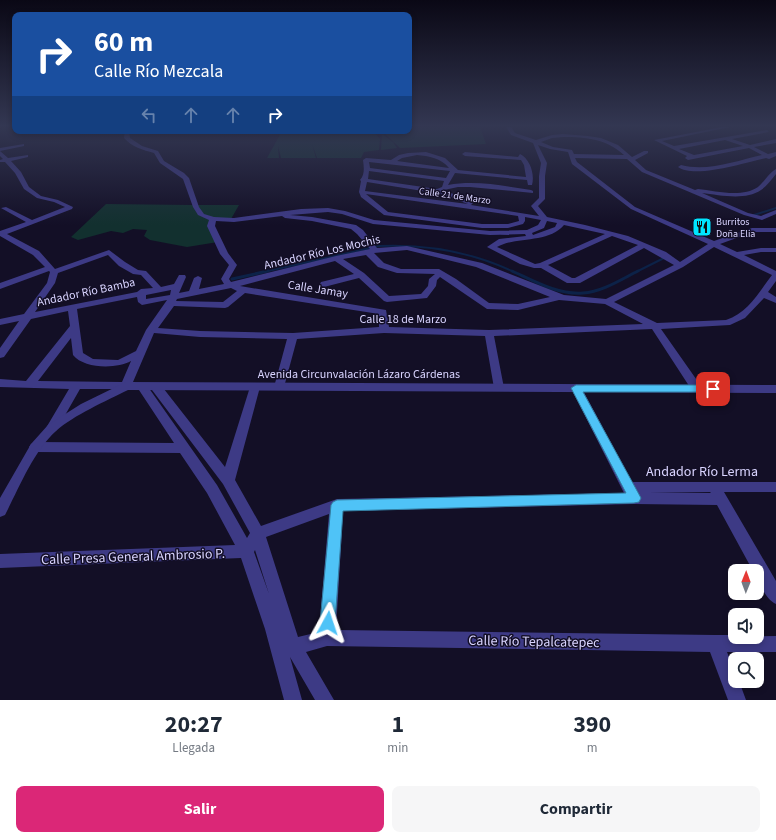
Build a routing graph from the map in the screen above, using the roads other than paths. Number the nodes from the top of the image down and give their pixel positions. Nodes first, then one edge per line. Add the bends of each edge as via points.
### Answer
1 (161, 160) edge
2 (395, 160) edge
3 (444, 160) edge
4 (523, 160) edge
5 (542, 160) edge
6 (573, 160) edge
7 (630, 160) edge
8 (690, 160) edge
9 (750, 160) edge
10 (4, 161) edge
11 (392, 162) junction
12 (681, 167) dead end
13 (710, 168) junction
14 (367, 169) junction
15 (454, 170) junction
16 (776, 171) edge
17 (530, 179) junction
18 (363, 180) junction
19 (448, 180) junction
20 (443, 189) junction
21 (686, 190) junction
22 (362, 192) junction
23 (531, 192) junction
24 (534, 206) junction
25 (4, 208) dead end
26 (487, 209) junction
27 (776, 212) edge
28 (275, 214) junction
29 (521, 215) junction
30 (213, 219) junction
31 (545, 219) junction
32 (34, 221) junction
33 (648, 221) dead end
34 (561, 223) junction
35 (472, 225) junction
36 (776, 230) edge
37 (490, 233) junction
38 (0, 234) edge
39 (611, 234) junction
40 (529, 235) junction
41 (713, 244) junction
42 (644, 245) junction
43 (372, 249) junction
44 (776, 250) edge
45 (736, 254) junction
46 (336, 258) junction
47 (680, 264) junction
48 (542, 265) junction
49 (52, 270) junction
50 (439, 274) junction
51 (361, 275) junction
52 (776, 275) edge
53 (198, 278) dead end
54 (324, 284) dead end
55 (233, 285) junction
56 (0, 286) edge
57 (158, 289) junction
58 (242, 290) junction
59 (141, 292) junction
60 (193, 293) junction
61 (762, 293) junction
62 (560, 297) junction
63 (387, 299) junction
64 (172, 300) junction
65 (776, 300) edge
66 (607, 302) junction
67 (72, 307) junction
68 (383, 312) junction
69 (27, 317) junction
70 (0, 322) edge
71 (75, 326) junction
72 (655, 326) junction
73 (151, 330) junction
74 (384, 330) junction
75 (489, 333) junction
76 (293, 336) junction
77 (140, 353) junction
78 (0, 355) edge
79 (0, 383) edge
80 (29, 385) junction
81 (76, 386) junction
82 (126, 386) junction
83 (149, 387) junction
84 (255, 387) junction
85 (278, 387) junction
86 (499, 388) junction
87 (576, 388) junction
88 (698, 389) junction
89 (776, 389) edge
90 (52, 428) junction
91 (35, 447) junction
92 (185, 448) junction
93 (228, 480) junction
94 (713, 486) junction
95 (776, 486) edge
96 (631, 492) junction
97 (720, 499) junction
98 (337, 505) junction
99 (0, 511) edge
100 (258, 534) junction
101 (246, 551) junction
102 (0, 561) edge
103 (776, 596) edge
104 (326, 638) junction
105 (715, 644) junction
106 (776, 644) edge
107 (293, 647) junction
108 (293, 700) edge
109 (325, 700) edge
110 (737, 700) edge

1 - 30 street via 186,178 201,215
2 - 11 street
3 - 15 street via 452,165
4 - 17 street via 530,172
5 - 24 street via 542,199
6 - 41 street via 633,208
7 - 21 street via 644,171
8 - 13 street
9 - 13 street
10 - 32 street via 18,172 26,188 39,197 70,207
11 - 14 street via 366,160
11 - 15 street
12 - 13 street via 697,170
14 - 18 street
14 - 19 street
15 - 17 street via 468,174
15 - 19 street
16 - 21 street via 752,192 730,194
17 - 23 street
18 - 20 street
18 - 22 street
19 - 20 street
20 - 23 street via 468,185
20 - 26 street
21 - 27 street via 756,217 762,218
22 - 26 street, Calle 21 de Marzo
22 - 35 street via 364,197 386,214
23 - 24 street
24 - 31 street
25 - 32 street
26 - 29 street, Calle 21 de Marzo
28 - 30 street via 234,220
28 - 37 street via 328,210 373,222
28 - 43 street via 353,227 360,232
29 - 31 street, Calle 21 de Marzo
29 - 35 street via 521,224 495,227
30 - 55 street via 211,226 224,254 233,265 225,279 228,284
31 - 34 street, Calle 21 de Marzo
31 - 40 street via 541,226
32 - 38 street
33 - 41 street via 689,240
34 - 39 street, Calle 21 de Marzo
34 - 40 street via 558,228
35 - 37 street
36 - 41 street via 752,230
37 - 40 street
38 - 49 street via 36,253
39 - 42 street, Calle 21 de Marzo
39 - 48 street
40 - 48 street via 502,241 491,247 534,266
41 - 45 street
41 - 47 street
42 - 47 street, Calle 21 de Marzo via 664,253
42 - 48 street via 577,281 570,281
43 - 46 street, Andador Río Los Mochis
43 - 50 street via 381,265 400,271 436,271
43 - 62 street, Andador Río Los Mochis via 407,248 464,260
44 - 45 street
45 - 52 street
46 - 51 street
46 - 55 street, Andador Río Los Mochis
47 - 66 street
49 - 56 street
49 - 57 street via 109,252 122,264 143,273
49 - 69 street via 51,283
50 - 62 street via 487,306 518,307
50 - 63 street via 433,279 432,286 424,296
51 - 54 street
51 - 63 street
52 - 61 street, Calle 18 de Marzo
53 - 60 street
55 - 58 street, Calle Jamay
55 - 60 street, Andador Río Los Mochis
57 - 59 street, Andador Río Bamba
57 - 64 street, Andador Río Bamba via 179,281
58 - 64 street via 225,305
58 - 68 street, Calle Jamay
59 - 64 street, Andador Río Los Mochis via 142,302
59 - 67 street, Andador Río Bamba
60 - 64 street, Andador Río Los Mochis
61 - 65 street
61 - 72 street, Calle 18 de Marzo via 744,316 734,322
62 - 66 street, Andador Río Los Mochis
63 - 68 street
64 - 73 street
66 - 72 street
67 - 69 street, Andador Río Bamba
67 - 71 street
68 - 74 street
69 - 70 street, Andador Río Bamba
69 - 78 street
71 - 77 street via 78,355 91,362 120,363
71 - 80 street
72 - 75 street, Calle 18 de Marzo
72 - 88 street
73 - 76 street, Calle 18 de Marzo
73 - 77 street
74 - 75 street, Calle 18 de Marzo
74 - 76 street, Calle 18 de Marzo
75 - 86 street
76 - 85 street
77 - 82 street
79 - 80 street, Avenida Circunvalación Lázaro Cárdenas
80 - 81 street, Avenida Circunvalación Lázaro Cárdenas
81 - 82 street, Avenida Circunvalación Lázaro Cárdenas
81 - 90 street
82 - 83 street, Avenida Circunvalación Lázaro Cárdenas
82 - 90 street
83 - 84 street, Avenida Circunvalación Lázaro Cárdenas
83 - 92 street
83 - 93 street
84 - 85 street, Avenida Circunvalación Lázaro Cárdenas
84 - 93 street
85 - 86 street, Avenida Circunvalación Lázaro Cárdenas
86 - 87 street, Avenida Circunvalación Lázaro Cárdenas
87 - 88 street, Avenida Circunvalación Lázaro Cárdenas
87 - 96 street
88 - 89 street, Avenida Circunvalación Lázaro Cárdenas
90 - 91 street
91 - 92 street
91 - 99 street
92 - 101 street via 212,489
93 - 100 street
94 - 95 street, Andador Río Lerma
94 - 96 street, Andador Río Lerma
94 - 97 street
96 - 97 street
96 - 98 street
97 - 103 street
98 - 100 street
98 - 104 street
100 - 101 street
100 - 107 street
101 - 102 street, Calle Presa General Ambrosio P.
101 - 108 street via 273,629
104 - 105 street, Calle Río Tepalcatepec
104 - 107 street, Calle Río Tepalcatepec
105 - 106 street, Calle Río Tepalcatepec
105 - 110 street
107 - 109 street

